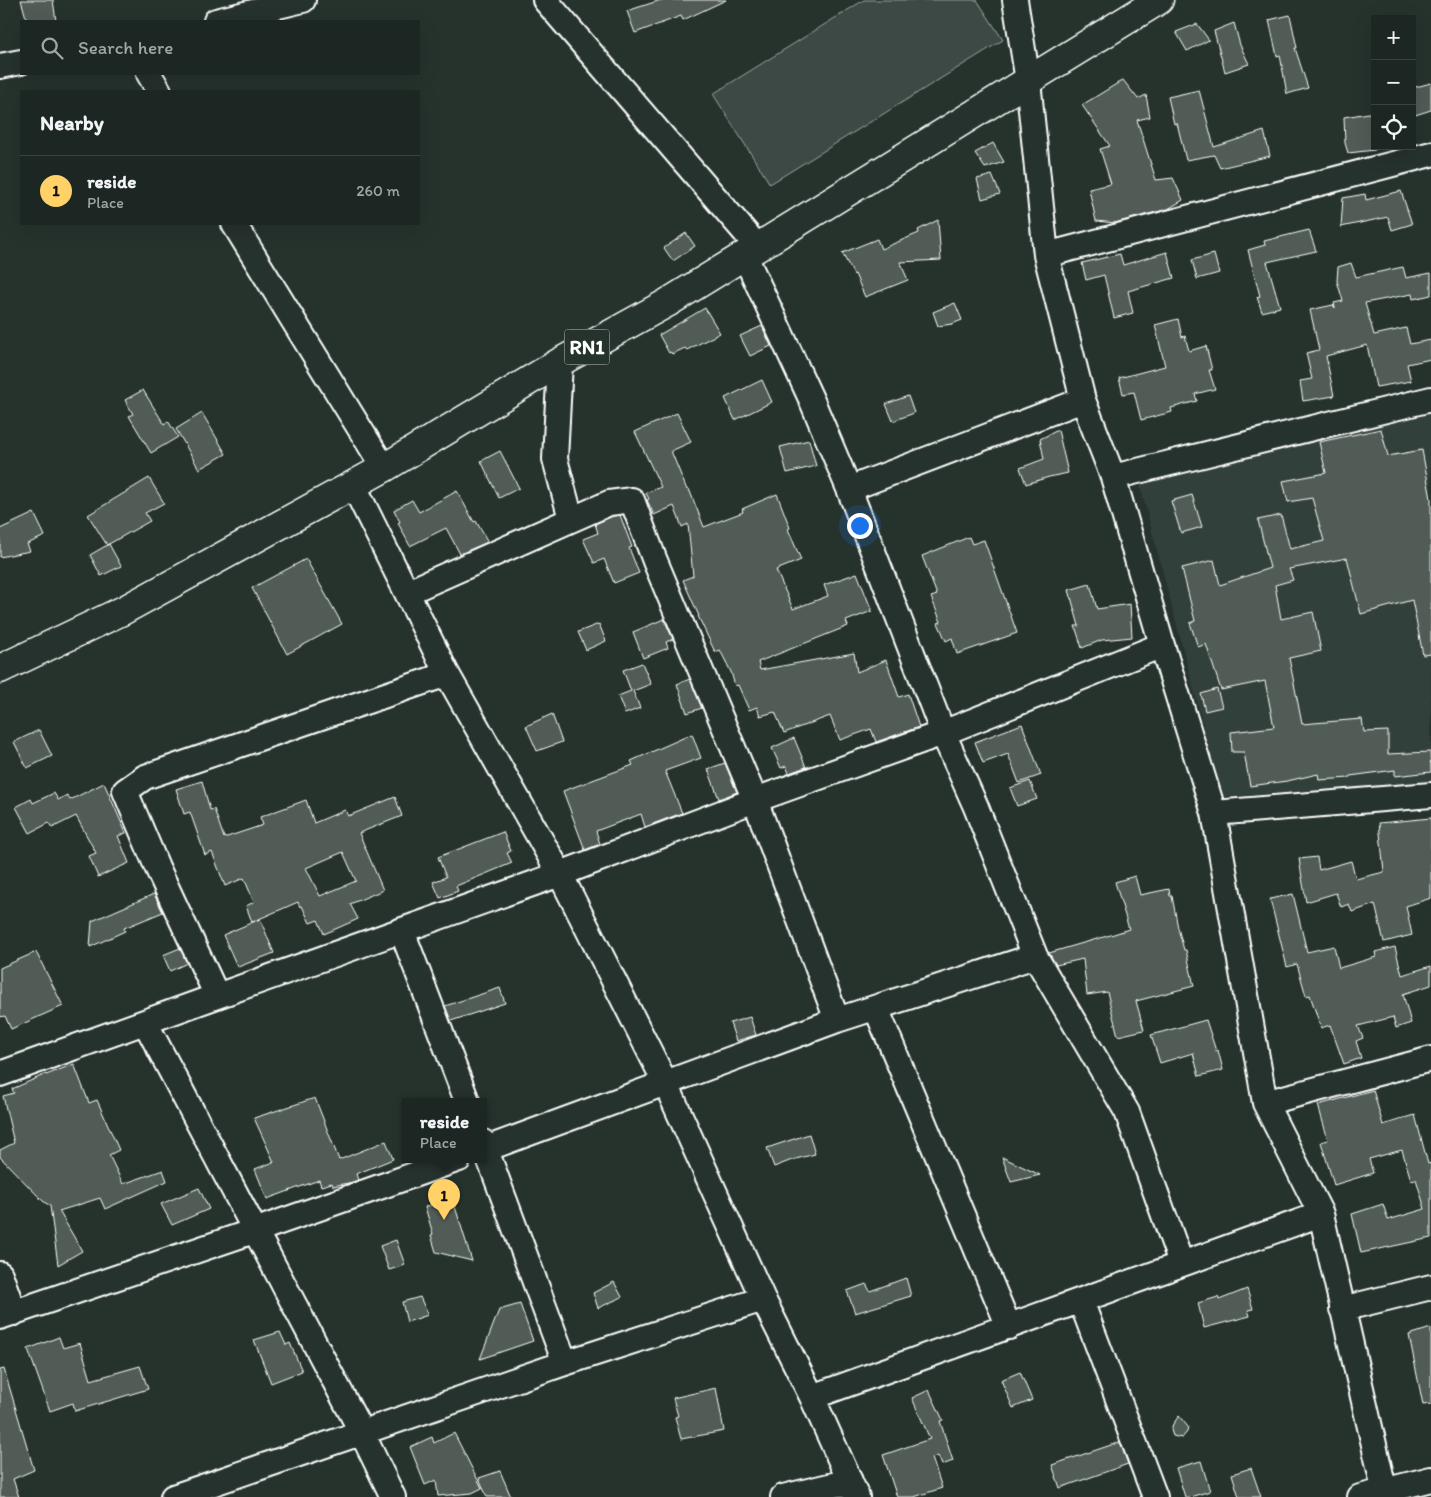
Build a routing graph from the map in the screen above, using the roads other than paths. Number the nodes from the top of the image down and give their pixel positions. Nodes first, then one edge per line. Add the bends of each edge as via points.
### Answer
1 (302, 0) edge
2 (545, 0) edge
3 (1015, 0) edge
4 (1159, 0) edge
5 (224, 13) edge
6 (20, 62) edge
7 (0, 66) edge
8 (150, 75) edge
9 (1028, 80) junction
10 (158, 90) edge
11 (1431, 154) edge
12 (235, 225) edge
13 (751, 250) junction
14 (1046, 255) junction
15 (560, 362) junction
16 (1431, 399) edge
17 (1083, 400) junction
18 (384, 468) junction
19 (1113, 477) junction
20 (354, 484) junction
21 (849, 489) junction
22 (571, 519) junction
23 (408, 592) junction
24 (1162, 645) junction
25 (0, 669) edge
26 (447, 674) junction
27 (943, 733) junction
28 (1431, 795) edge
29 (755, 800) junction
30 (1214, 814) junction
31 (560, 874) junction
32 (402, 931) junction
33 (1034, 956) junction
34 (217, 996) junction
35 (876, 1008) junction
36 (838, 1020) junction
37 (145, 1022) junction
38 (1431, 1058) edge
39 (0, 1074) edge
40 (666, 1084) junction
41 (466, 1098) edge
42 (1264, 1103) junction
43 (487, 1146) edge
44 (487, 1155) edge
45 (448, 1163) edge
46 (1322, 1214) junction
47 (254, 1231) junction
48 (1181, 1263) junction
49 (0, 1274) edge
50 (1431, 1287) edge
51 (763, 1300) junction
52 (1081, 1300) junction
53 (1342, 1309) junction
54 (7, 1315) edge
55 (1009, 1327) junction
56 (565, 1363) junction
57 (812, 1397) junction
58 (362, 1433) junction
59 (1431, 1480) edge
60 (854, 1489) edge
61 (1385, 1494) edge
62 (173, 1497) edge
63 (394, 1497) edge
64 (783, 1497) edge
65 (1155, 1497) edge
66 (1360, 1497) edge

1 - 5 street
2 - 13 street
3 - 9 street
4 - 9 highway, RN1
6 - 7 street
8 - 10 street
9 - 13 highway, RN1
9 - 14 street
11 - 14 street
12 - 18 street
13 - 15 highway, RN1 via 667,303
13 - 21 street
14 - 17 street
15 - 18 highway, RN1
15 - 22 street via 555,459
16 - 19 street
17 - 19 street
17 - 21 street
18 - 20 highway, RN1
19 - 24 street
20 - 23 street
20 - 25 highway, RN1 via 124,610
21 - 27 street
22 - 23 street
22 - 29 street via 609,503 632,500
23 - 26 street
24 - 27 street
24 - 30 street
26 - 31 street
26 - 34 street via 145,777 126,791
27 - 29 street
27 - 33 street via 976,807
28 - 30 street
29 - 31 street
29 - 36 street
30 - 42 street
31 - 32 street
31 - 40 street
32 - 34 street
32 - 41 street
33 - 35 street
33 - 48 street via 1127,1112
34 - 37 street
35 - 36 street
35 - 55 street
36 - 40 street
37 - 39 street
37 - 47 street
38 - 42 street
40 - 43 street
40 - 51 street
42 - 46 street
44 - 56 street
45 - 47 street
46 - 48 street
46 - 53 street
47 - 54 street
47 - 58 street
48 - 52 street
49 - 54 street
50 - 53 street
51 - 56 street
51 - 57 street
52 - 55 street
52 - 65 street
53 - 61 street
55 - 57 street
56 - 58 street
57 - 60 street
58 - 62 street
58 - 63 street
59 - 61 street
60 - 64 street
61 - 66 street

